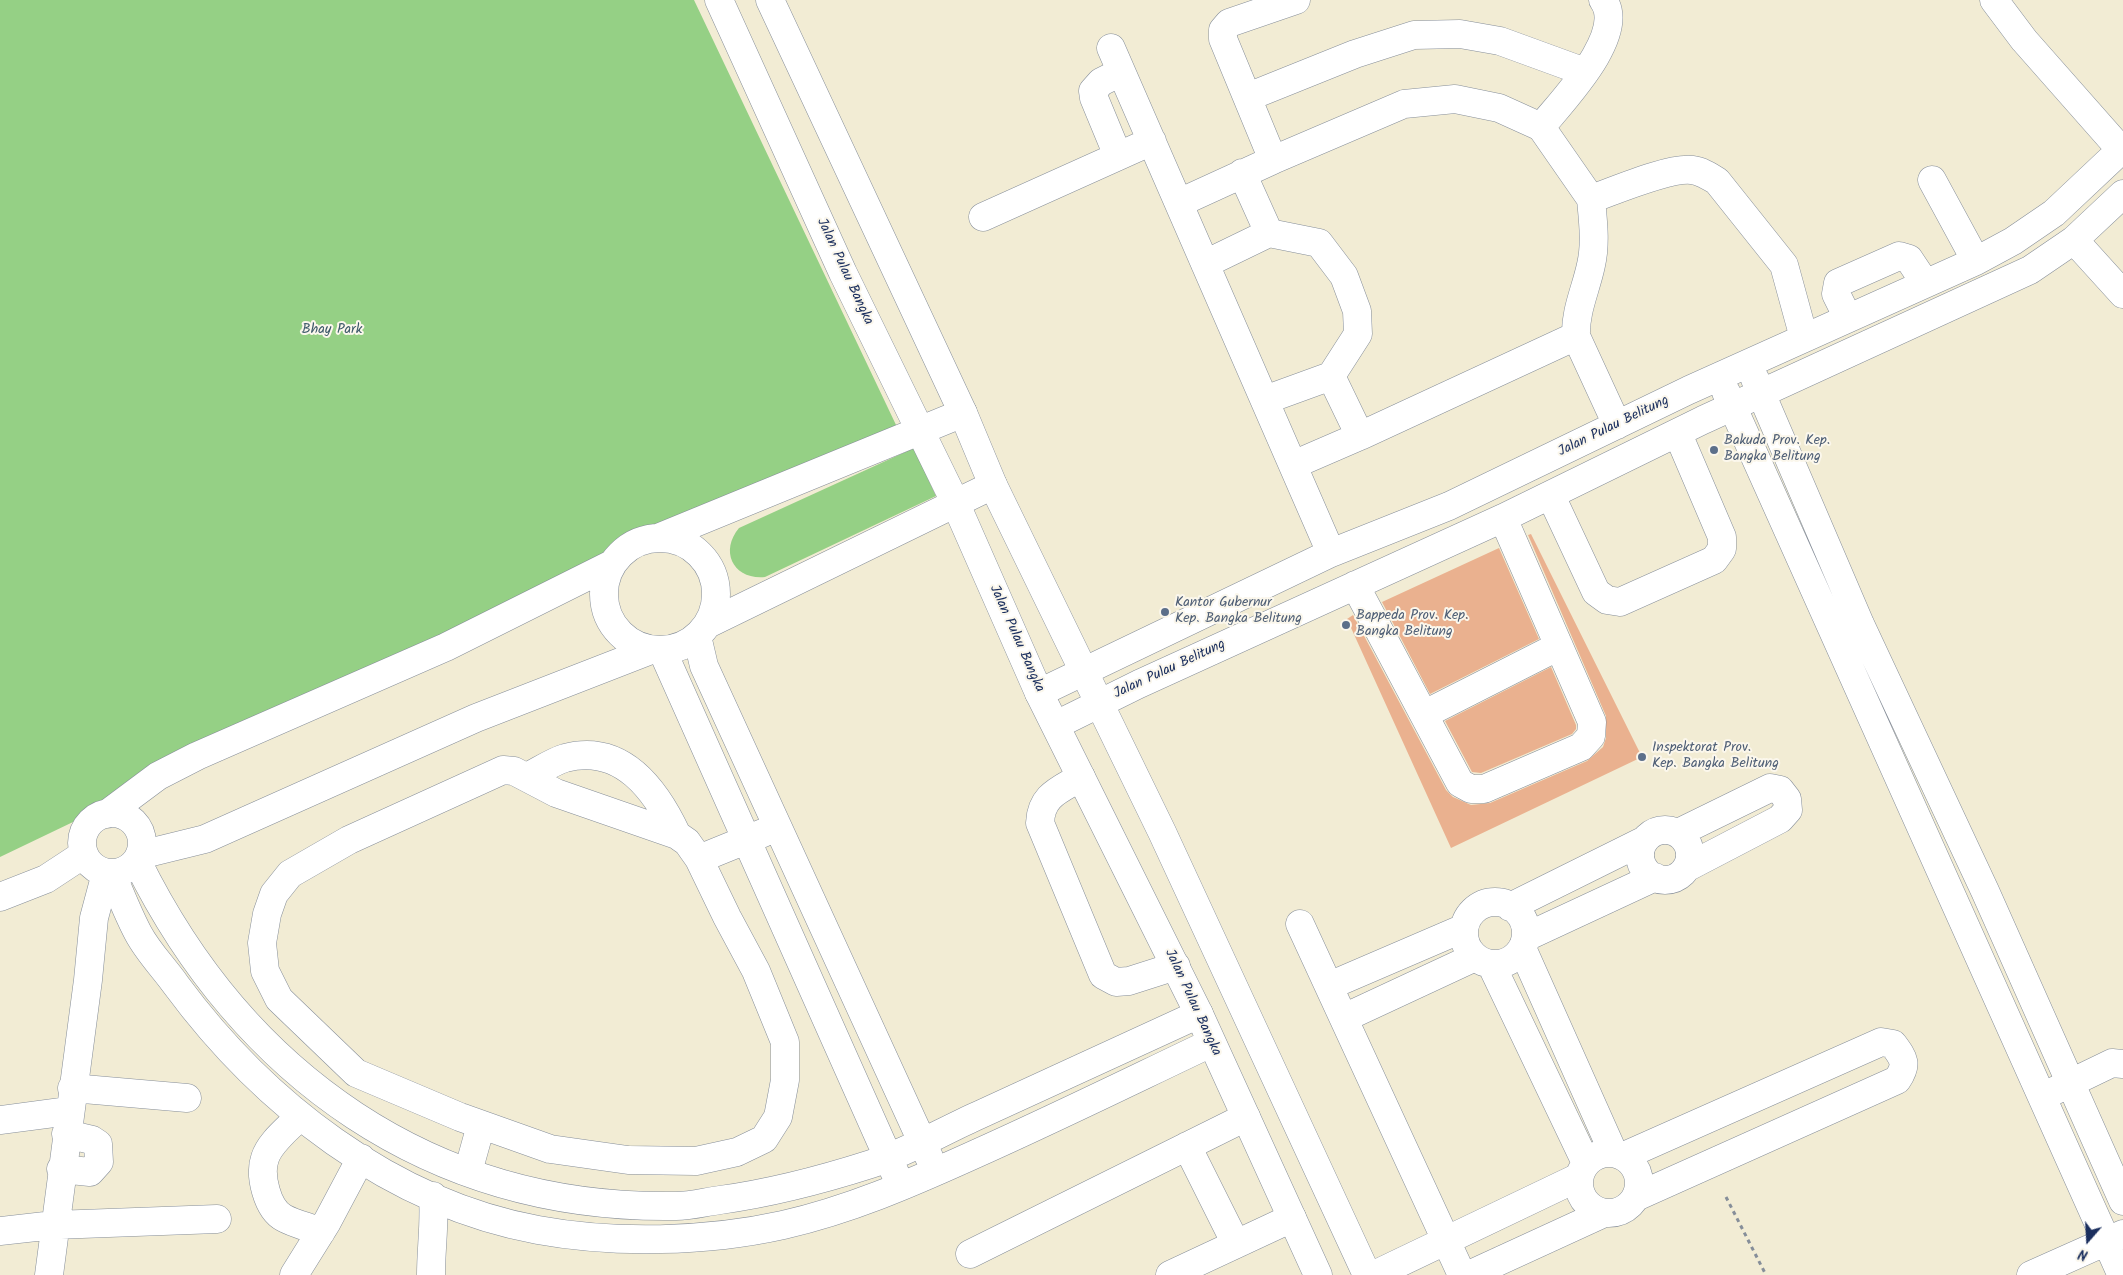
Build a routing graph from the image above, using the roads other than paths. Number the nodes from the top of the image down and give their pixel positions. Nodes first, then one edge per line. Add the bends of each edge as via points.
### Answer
1 (719, 0) edge
2 (770, 0) edge
3 (1296, 0) edge
4 (1603, 0) edge
5 (1994, 0) edge
6 (1585, 72) junction
7 (1248, 97) junction
8 (1541, 128) junction
9 (1152, 141) junction
10 (2122, 149) edge
11 (1118, 156) junction
12 (1273, 160) junction
13 (1242, 174) junction
14 (1932, 180) dead end
15 (2123, 194) edge
16 (1591, 199) junction
17 (1178, 203) junction
18 (984, 217) dead end
19 (1269, 233) junction
20 (2074, 240) junction
21 (1976, 261) junction
22 (1205, 264) junction
23 (1925, 283) junction
24 (2119, 294) edge
25 (1848, 318) junction
26 (1576, 336) junction
27 (1804, 338) junction
28 (1748, 364) junction
29 (1331, 376) junction
30 (1719, 377) junction
31 (1762, 394) junction
32 (1265, 400) junction
33 (1733, 407) junction
34 (963, 413) junction
35 (1617, 425) junction
36 (919, 431) junction
37 (1678, 434) junction
38 (1360, 436) junction
39 (1293, 465) junction
40 (993, 485) junction
41 (1551, 496) junction
42 (956, 502) junction
43 (1503, 518) junction
44 (658, 538) junction
45 (1332, 554) junction
46 (612, 564) junction
47 (1355, 585) junction
48 (702, 630) junction
49 (1559, 646) junction
50 (656, 650) junction
51 (1083, 674) junction
52 (1040, 693) junction
53 (1098, 703) junction
54 (1425, 714) junction
55 (1056, 725) junction
56 (527, 777) junction
57 (1081, 777) junction
58 (106, 814) junction
59 (778, 827) junction
60 (1678, 833) junction
61 (677, 835) junction
62 (746, 840) junction
63 (1644, 841) junction
64 (84, 854) junction
65 (138, 858) junction
66 (699, 859) junction
67 (1688, 867) junction
68 (109, 874) junction
69 (1655, 878) junction
70 (0, 897) edge
71 (1510, 907) junction
72 (1300, 924) dead end
73 (1464, 928) junction
74 (1524, 942) junction
75 (1483, 960) junction
76 (1176, 966) junction
77 (1329, 986) junction
78 (1199, 1014) junction
79 (1344, 1018) junction
80 (1211, 1043) junction
81 (2123, 1064) edge
82 (2071, 1083) junction
83 (2041, 1097) junction
84 (187, 1098) dead end
85 (69, 1111) junction
86 (300, 1116) junction
87 (1246, 1117) junction
88 (0, 1120) edge
89 (481, 1125) junction
90 (922, 1141) junction
91 (1187, 1146) junction
92 (1619, 1154) junction
93 (888, 1157) junction
94 (360, 1158) junction
95 (2115, 1158) edge
96 (61, 1169) junction
97 (1583, 1170) junction
98 (468, 1172) junction
99 (936, 1172) junction
100 (901, 1188) junction
101 (433, 1196) junction
102 (1636, 1197) junction
103 (2123, 1201) edge
104 (1604, 1212) junction
105 (1292, 1218) junction
106 (217, 1219) dead end
107 (54, 1226) junction
108 (0, 1231) edge
109 (320, 1232) junction
110 (2115, 1237) edge
111 (1446, 1241) junction
112 (1236, 1244) junction
113 (970, 1254) dead end
114 (2116, 1270) edge
115 (49, 1275) edge
116 (294, 1275) edge
117 (431, 1275) edge
118 (1170, 1275) edge
119 (1318, 1275) edge
120 (1367, 1275) edge
121 (1374, 1275) edge
122 (1462, 1275) edge
123 (1468, 1275) edge
124 (2031, 1275) edge

1 - 36 street, Jalan Pulau Bangka
2 - 34 street
3 - 7 street via 1229,23 1223,30 1223,39
4 - 6 street via 1608,21 1606,38
5 - 10 street via 2024,40
6 - 7 street via 1500,41 1460,34 1414,34
6 - 8 street
7 - 12 street
8 - 12 street via 1499,108 1454,99 1404,104
8 - 16 street
9 - 11 street
9 - 11 street via 1116,60 1093,91
9 - 17 street
10 - 21 street, Jalan Pulau Belitung via 2054,214
11 - 18 street
12 - 13 street
13 - 17 street
13 - 19 street
14 - 21 street
15 - 20 street, Jalan Pulau Belitung
16 - 26 street via 1592,255 1575,324
16 - 27 street via 1674,171 1691,170 1717,181 1784,265
17 - 22 street
19 - 22 street
19 - 29 street via 1319,243 1344,276 1357,311 1358,334
20 - 24 street
20 - 31 street, Jalan Pulau Belitung via 2030,270
21 - 23 street, Jalan Pulau Belitung
22 - 32 street
23 - 25 street, Jalan Pulau Belitung
23 - 25 street via 1909,259 1899,256 1838,283 1836,294
25 - 27 street, Jalan Pulau Belitung
26 - 35 street
26 - 38 street
27 - 28 street, Jalan Pulau Belitung
28 - 30 street, Jalan Pulau Belitung
28 - 31 street
29 - 32 street
29 - 38 street
30 - 33 street
30 - 35 street, Jalan Pulau Belitung
31 - 33 street, Jalan Pulau Belitung
31 - 82 street via 1860,624
32 - 39 street
33 - 37 street, Jalan Pulau Belitung
33 - 83 street
34 - 36 street
34 - 40 street
35 - 45 street, Jalan Pulau Belitung via 1449,506
36 - 42 street, Jalan Pulau Bangka
36 - 44 street
37 - 41 street, Jalan Pulau Belitung
37 - 41 street via 1722,537 1722,549 1714,560 1620,602 1607,600 1596,592
38 - 39 street
39 - 45 street
40 - 42 street
40 - 51 street
41 - 43 street, Jalan Pulau Belitung
42 - 48 street
42 - 52 street, Jalan Pulau Bangka
43 - 47 street, Jalan Pulau Belitung
43 - 49 street
44 - 46 street via 627,548
44 - 48 street via 690,547 706,562 716,593 713,614
45 - 51 street, Jalan Pulau Belitung
46 - 50 street via 604,585 608,617 630,642
46 - 58 street via 446,647 197,756 158,776
47 - 53 street, Jalan Pulau Belitung
47 - 54 street
48 - 50 street via 683,646
48 - 59 street via 704,666
49 - 54 street
49 - 54 street via 1592,722 1591,736 1581,747 1484,789 1472,789 1460,782
50 - 62 street
50 - 65 street via 476,718 205,839
51 - 52 street, Jalan Pulau Belitung
51 - 53 street
52 - 55 street, Jalan Pulau Bangka
53 - 55 street, Jalan Pulau Belitung
53 - 120 street via 1162,832
55 - 57 street, Jalan Pulau Bangka
56 - 61 street via 556,793
56 - 61 street via 563,759 584,755 612,760 647,784 663,806
56 - 89 street via 503,770 488,776 348,840 290,874 274,894 262,943 265,971 279,999 356,1073
57 - 76 street, Jalan Pulau Bangka
57 - 76 street via 1047,798 1041,808 1040,822 1104,975 1116,982 1129,981
58 - 64 street via 87,826 82,843
58 - 65 street via 124,816 138,827 142,838
59 - 62 street
59 - 90 street
60 - 63 street via 1659,830
60 - 67 street via 1690,848
60 - 67 street via 1770,788 1780,790 1787,799 1788,810 1780,819
61 - 66 street via 687,842
62 - 66 street
62 - 93 street
63 - 69 street via 1640,860 1644,869
63 - 71 street
64 - 68 street via 95,868
64 - 70 street via 46,879
65 - 68 street via 123,872
65 - 98 street via 158,902 195,960 242,1020 283,1062 334,1103 394,1140
66 - 89 street via 756,971 785,1042 786,1080 778,1117 764,1139 737,1152 696,1161 628,1160 550,1149
67 - 69 street via 1672,879
68 - 85 street via 94,918
68 - 86 street via 139,936 194,1010 268,1090
69 - 74 street
71 - 73 street via 1487,903 1473,913
71 - 74 street via 1520,914 1525,925
72 - 77 street
73 - 75 street via 1465,940
73 - 77 street
74 - 75 street via 1515,957 1504,963
74 - 92 street
75 - 79 street
75 - 97 street
76 - 78 street, Jalan Pulau Bangka
77 - 79 street
78 - 80 street, Jalan Pulau Bangka
78 - 90 street
79 - 111 street
80 - 87 street, Jalan Pulau Bangka
80 - 99 street
81 - 82 street via 2112,1063
82 - 83 street
82 - 95 street
83 - 110 street
84 - 85 street
85 - 88 street
85 - 96 street
85 - 96 street via 98,1144 99,1162 90,1172
86 - 94 street
86 - 109 street via 264,1159 267,1196 274,1210 283,1218
87 - 91 street
87 - 105 street, Jalan Pulau Bangka
89 - 98 street
90 - 93 street
90 - 99 street
91 - 112 street
91 - 113 street
92 - 97 street via 1602,1153 1591,1158
92 - 102 street via 1633,1164 1639,1174 1640,1186
92 - 102 street via 1881,1042 1893,1044 1903,1058 1904,1070 1897,1080
93 - 98 street via 802,1184 678,1206 559,1196 511,1186
93 - 100 street
94 - 101 street
94 - 109 street
95 - 103 street
96 - 107 street
97 - 104 street via 1579,1189 1584,1200
97 - 111 street
99 - 100 street
100 - 101 street via 835,1212 781,1226 659,1238 602,1238 537,1229 474,1212
101 - 117 street via 435,1224
102 - 104 street via 1618,1212
104 - 123 street
105 - 112 street
105 - 119 street, Jalan Pulau Bangka
106 - 107 street
107 - 108 street
107 - 115 street
109 - 116 street
110 - 114 street
110 - 124 street
111 - 121 street
111 - 122 street
112 - 118 street

